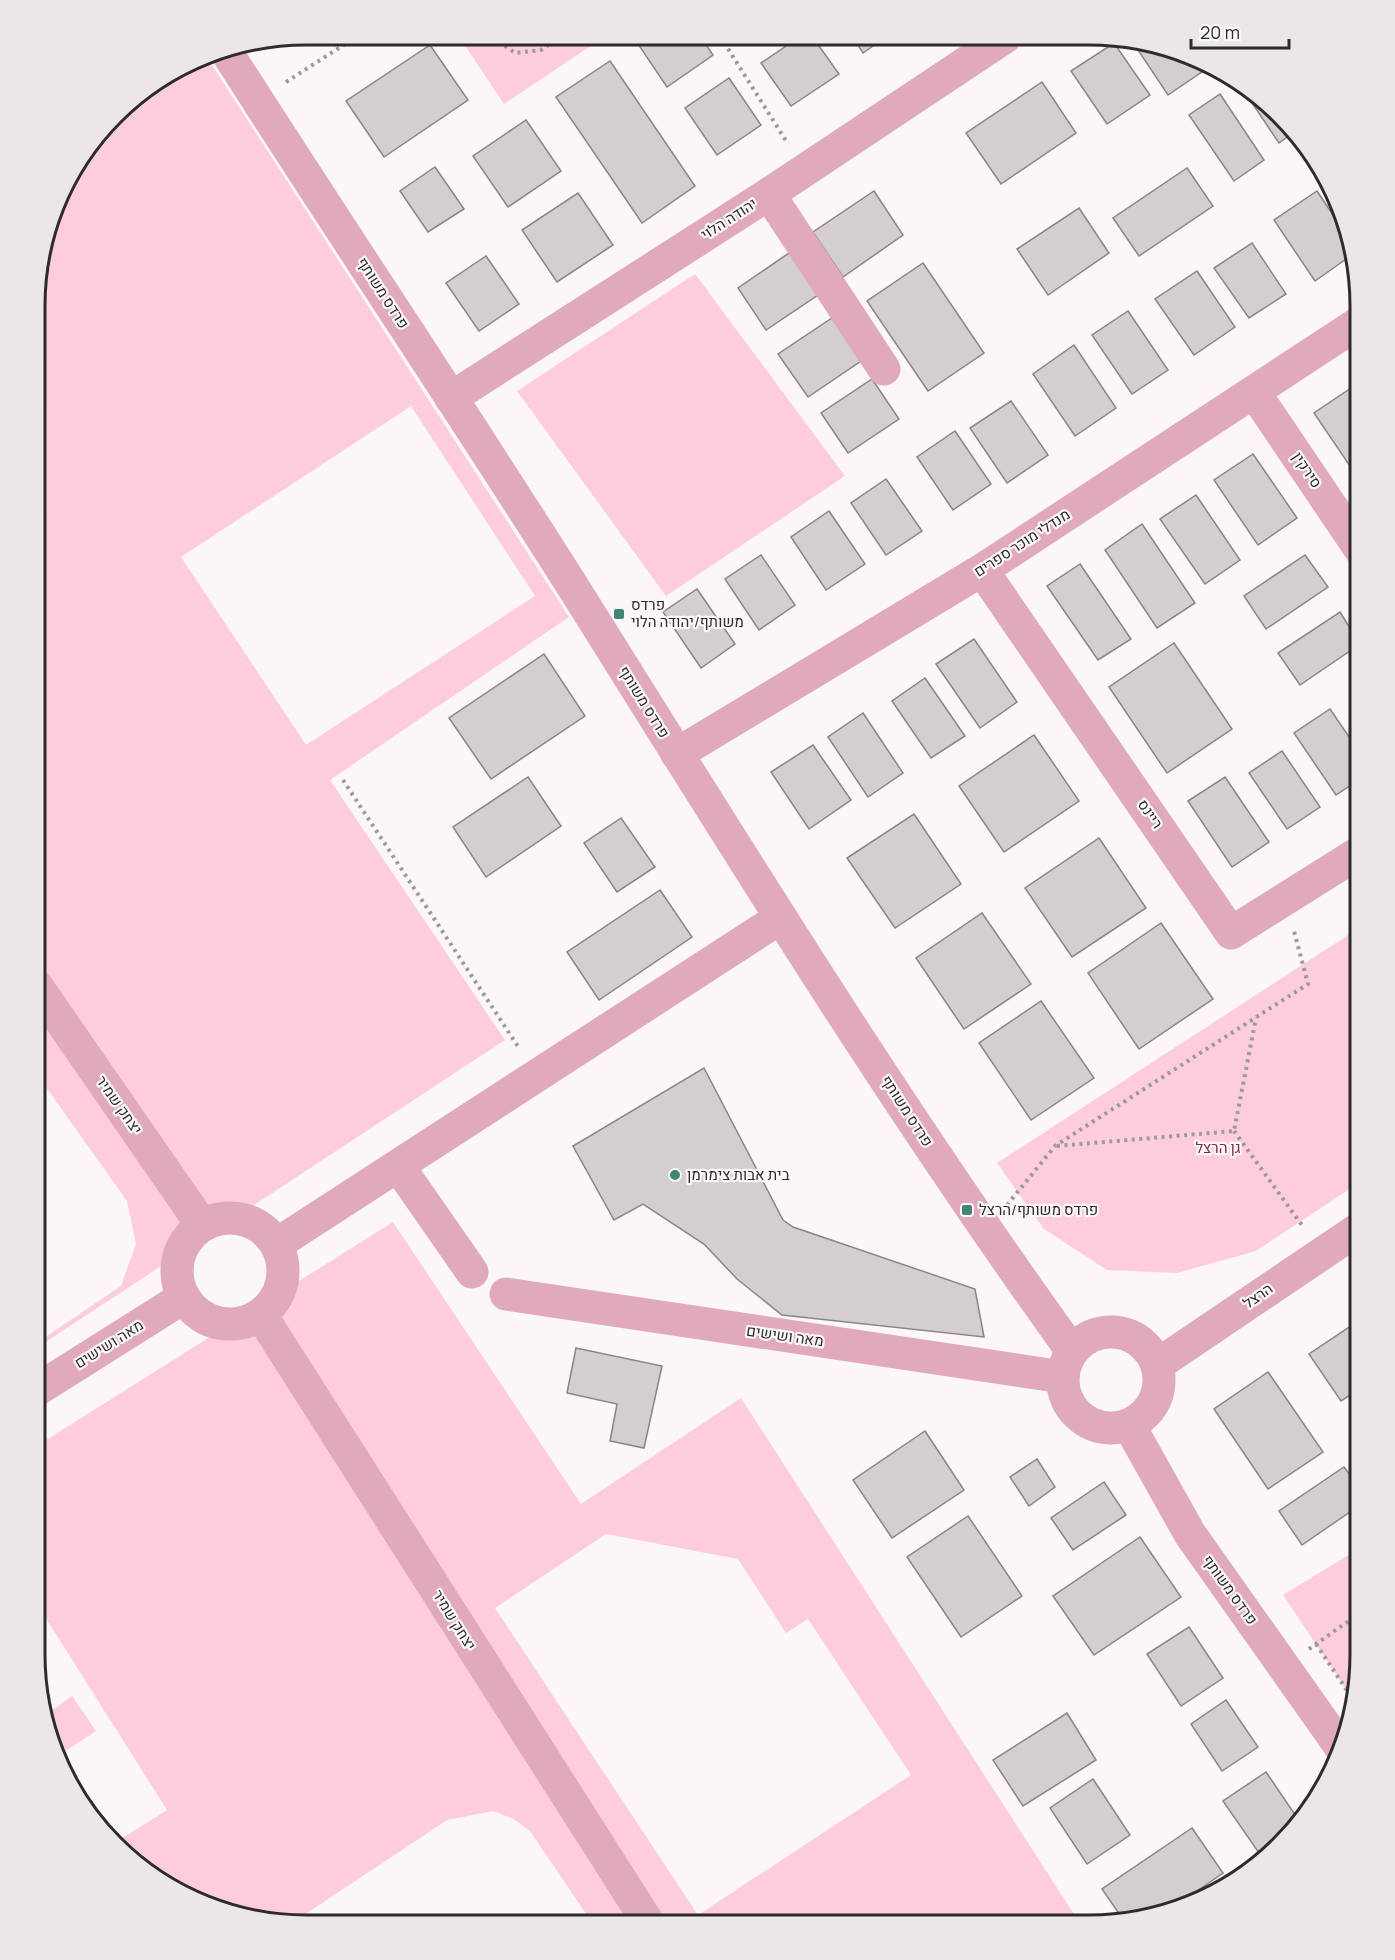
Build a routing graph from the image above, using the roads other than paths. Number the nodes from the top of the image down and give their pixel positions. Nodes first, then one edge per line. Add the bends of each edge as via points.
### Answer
1 (993, 45) edge
2 (230, 57) edge
3 (769, 194) junction
4 (1350, 329) edge
5 (884, 369) dead end
6 (1254, 392) junction
7 (452, 398) junction
8 (1350, 534) edge
9 (982, 570) junction
10 (677, 754) junction
11 (1350, 858) edge
12 (780, 918) junction
13 (45, 998) edge
14 (399, 1167) junction
15 (202, 1225) junction
16 (1350, 1234) edge
17 (277, 1244) junction
18 (472, 1272) dead end
19 (506, 1294) dead end
20 (184, 1298) junction
21 (261, 1315) junction
22 (1068, 1364) junction
23 (1157, 1365) junction
24 (45, 1385) edge
25 (1129, 1425) junction
26 (1335, 1740) edge
27 (643, 1915) edge

1 - 3 street, יהודה הלוי
2 - 7 street, פרדס משותף
3 - 5 street
3 - 7 street, יהודה הלוי
4 - 6 street, מנדלי מוכר ספרים
6 - 8 street, סירקין
6 - 9 street, מנדלי מוכר ספרים
7 - 10 street, פרדס משותף
9 - 10 street, מנדלי מוכר ספרים
9 - 11 street, ריינס via 1231,933
10 - 12 street, פרדס משותף
12 - 14 street
12 - 22 street, פרדס משותף via 986,1231
13 - 15 street, יצחק שמיר
14 - 17 street
14 - 18 street
15 - 17 street via 239,1218 261,1227
15 - 20 street via 180,1253 177,1268
16 - 23 street, הרצל
17 - 21 street via 284,1267 280,1291
19 - 22 street, מאה ושישים
20 - 21 street via 201,1316 222,1324 242,1324
20 - 24 street, מאה ושישים
21 - 27 street, יצחק שמיר
22 - 23 street via 1083,1341 1112,1331 1140,1341
22 - 25 street via 1065,1391 1078,1414 1102,1427
23 - 25 street via 1158,1394 1141,1418
25 - 26 street, פרדס משותף via 1190,1534

